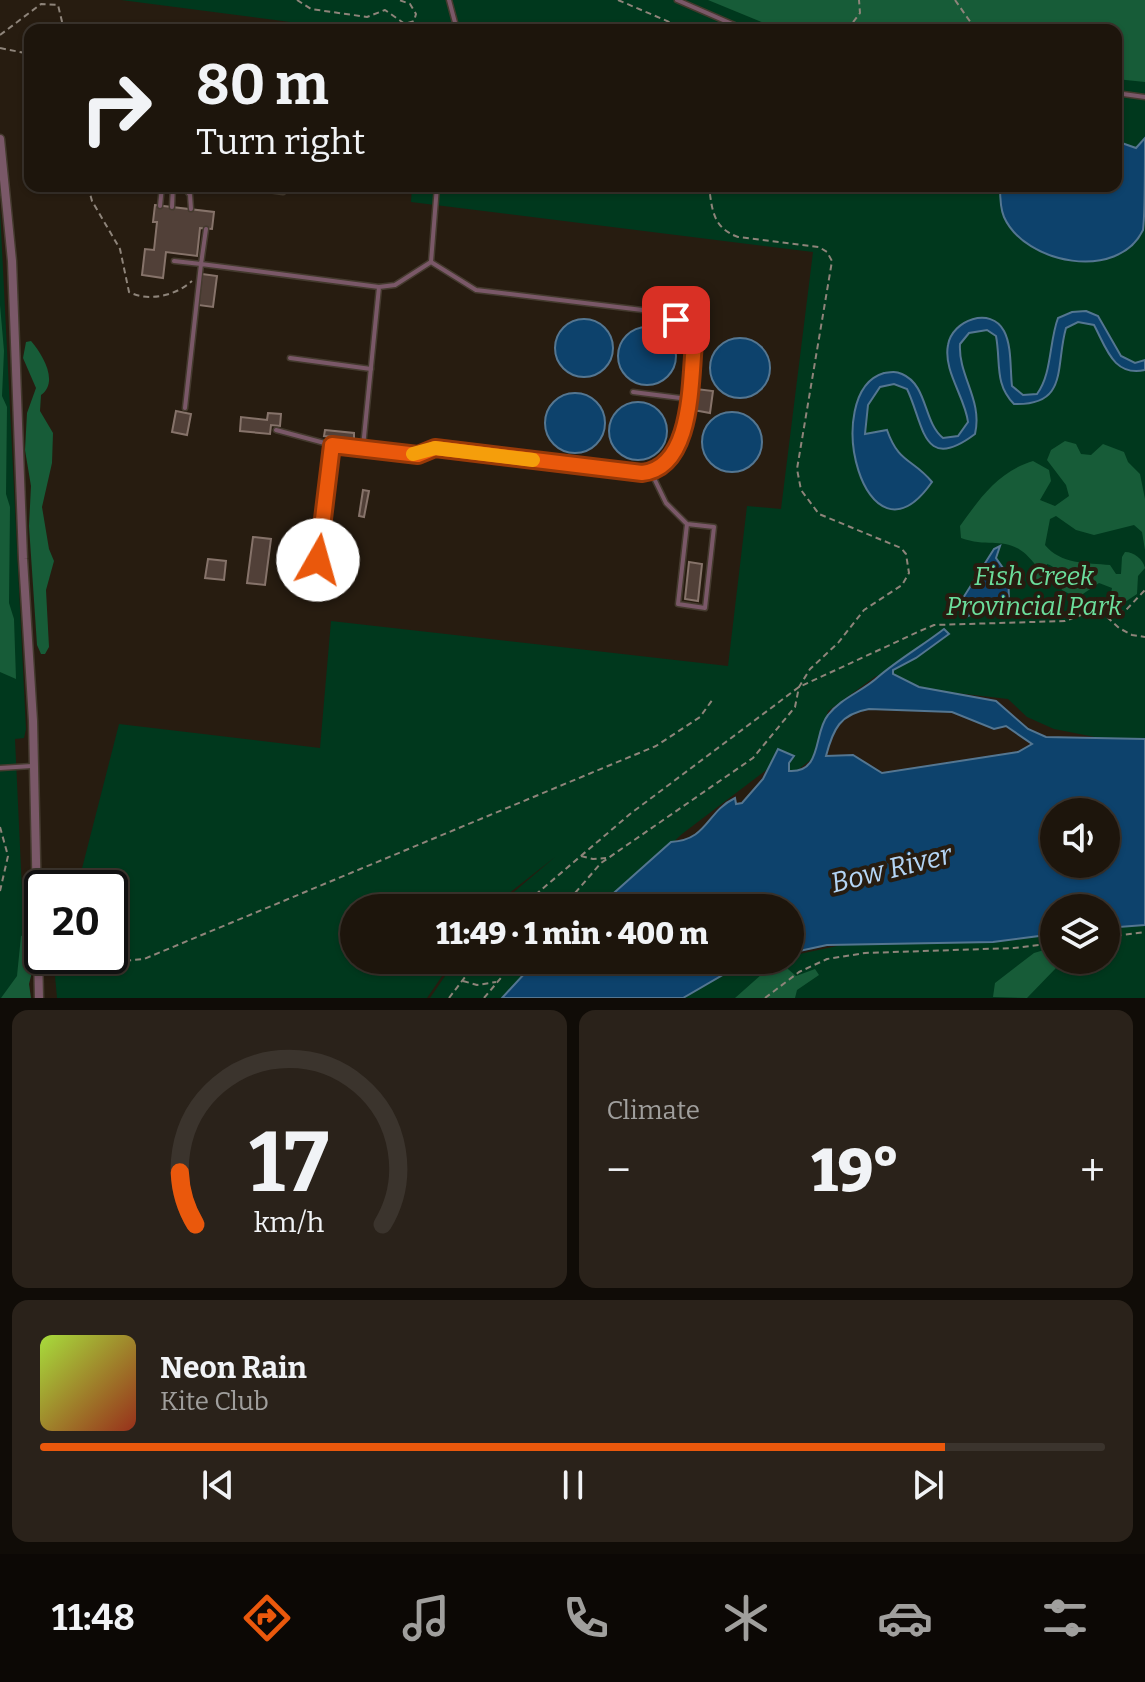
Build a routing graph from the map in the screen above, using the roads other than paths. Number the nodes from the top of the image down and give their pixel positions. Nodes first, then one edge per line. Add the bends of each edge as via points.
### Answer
1 (449, 0) edge
2 (677, 0) edge
3 (455, 24) edge
4 (732, 24) edge
5 (1122, 94) edge
6 (1145, 97) edge
7 (0, 139) edge
8 (161, 192) edge
9 (173, 192) edge
10 (188, 192) edge
11 (437, 192) edge
12 (160, 206) dead end
13 (172, 207) dead end
14 (191, 209) dead end
15 (206, 229) dead end
16 (174, 261) dead end
17 (431, 262) junction
18 (201, 264) junction
19 (379, 287) junction
20 (290, 358) dead end
21 (371, 369) junction
22 (633, 392) dead end
23 (688, 399) junction
24 (185, 408) dead end
25 (276, 430) dead end
26 (332, 445) junction
27 (363, 447) junction
28 (651, 472) junction
29 (687, 524) junction
30 (315, 587) dead end
31 (35, 766) junction
32 (0, 768) edge
33 (39, 998) edge

1 - 3 lane
2 - 4 lane
5 - 6 lane
7 - 31 street via 12,261
8 - 12 lane
9 - 13 lane
10 - 14 lane
11 - 17 lane
15 - 18 lane
16 - 18 lane
17 - 19 lane via 395,285
17 - 23 lane via 476,290 659,312 676,320 694,344
18 - 19 lane
18 - 24 lane
19 - 21 lane
20 - 21 lane
21 - 27 lane
22 - 23 lane
23 - 28 lane via 678,447
25 - 26 lane
26 - 27 lane
26 - 30 lane
27 - 28 lane via 418,455 435,448
28 - 29 lane via 666,503
29 - 29 lane via 714,527 705,608 678,604
31 - 32 lane
31 - 33 street

